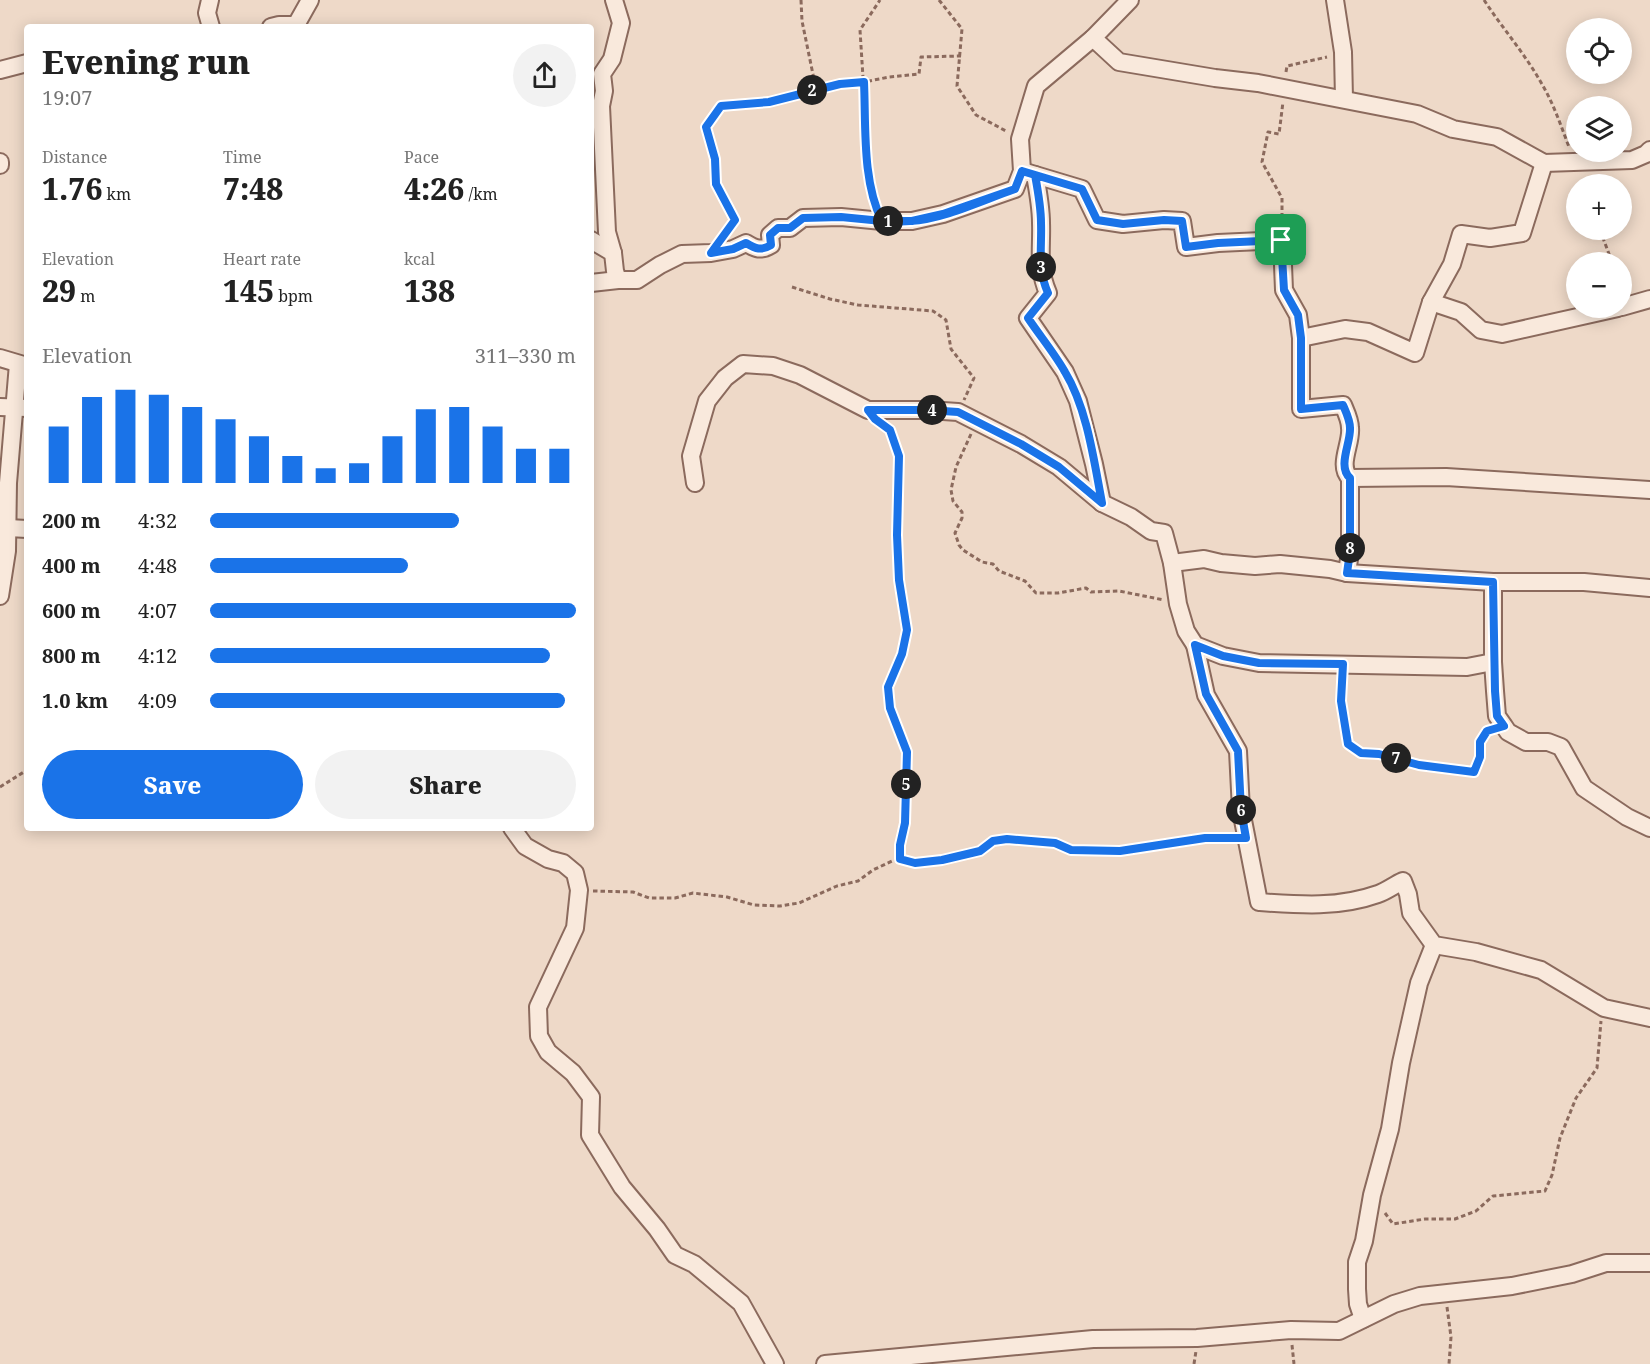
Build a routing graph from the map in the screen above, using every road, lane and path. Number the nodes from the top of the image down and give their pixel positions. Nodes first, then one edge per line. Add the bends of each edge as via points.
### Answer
1 (310, 0) edge
2 (614, 0) edge
3 (801, 0) edge
4 (880, 0) edge
5 (939, 0) edge
6 (1130, 0) edge
7 (1335, 0) edge
8 (1484, 0) edge
9 (297, 24) edge
10 (1093, 38) junction
11 (1343, 52) junction
12 (961, 56) junction
13 (24, 64) edge
14 (0, 70) edge
15 (864, 82) junction
16 (1284, 87) junction
17 (816, 89) junction
18 (1344, 99) junction
19 (1566, 138) edge
20 (1020, 139) junction
21 (1650, 150) edge
22 (1632, 160) edge
23 (1566, 162) edge
24 (1544, 163) junction
25 (1029, 173) junction
26 (882, 221) junction
27 (1281, 240) junction
28 (594, 242) edge
29 (613, 253) junction
30 (711, 253) junction
31 (618, 280) junction
32 (594, 283) edge
33 (792, 286) dead end
34 (1650, 299) edge
35 (1431, 303) junction
36 (1632, 304) edge
37 (1572, 318) edge
38 (1301, 338) junction
39 (0, 358) edge
40 (23, 365) edge
41 (14, 408) edge
42 (868, 410) junction
43 (958, 412) junction
44 (980, 423) junction
45 (1350, 478) junction
46 (695, 483) dead end
47 (1650, 490) edge
48 (1102, 503) junction
49 (8, 528) junction
50 (24, 529) edge
51 (1172, 563) junction
52 (1347, 573) junction
53 (1493, 582) junction
54 (1650, 588) edge
55 (0, 596) edge
56 (1177, 600) junction
57 (1195, 645) junction
58 (1493, 662) junction
59 (1343, 664) junction
60 (1504, 726) junction
61 (24, 772) edge
62 (0, 787) edge
63 (1650, 828) edge
64 (514, 831) edge
65 (1246, 838) junction
66 (900, 859) junction
67 (579, 890) junction
68 (1434, 945) junction
69 (1604, 1008) junction
70 (1650, 1018) edge
71 (1372, 1195) junction
72 (1650, 1263) edge
73 (1446, 1293) junction
74 (1363, 1318) junction
75 (775, 1364) edge
76 (825, 1364) edge
77 (1449, 1364) edge

1 - 9 street
2 - 29 street via 621,23 612,59 602,74 607,232
3 - 17 path
4 - 15 path via 860,30
5 - 12 path via 962,29
6 - 10 street
7 - 11 street
8 - 19 path via 1529,62
10 - 16 street via 1119,62
10 - 20 street via 1036,86
11 - 16 path via 1287,66
11 - 18 street
12 - 15 path via 921,57 919,74
12 - 20 path via 957,86 976,115
13 - 14 street
15 - 17 path
15 - 26 path via 870,189
16 - 18 street
16 - 27 path via 1279,134 1268,132 1263,162 1282,198
17 - 30 path via 769,102 721,106 706,127 715,159 716,184 735,220
18 - 24 street via 1417,114 1453,129 1497,137
20 - 25 street
21 - 22 street
23 - 24 street
24 - 35 street via 1522,233 1490,238 1461,234 1452,264
25 - 26 street via 1015,189 943,214 912,221
25 - 27 street via 1082,189 1097,220 1123,224 1182,221 1186,247
25 - 48 street via 1040,199 1039,253 1048,293 1028,318 1065,372 1078,401
26 - 30 street via 803,218 790,228 778,228 770,235 771,245 764,249 746,243
27 - 38 street via 1284,290 1298,315
28 - 29 street
29 - 31 street
30 - 31 street via 682,254 637,280
31 - 32 street
33 - 43 path via 858,304 933,311 946,320 951,349 974,378
34 - 36 street
35 - 37 street via 1461,312 1481,330 1502,334
35 - 38 street via 1415,353 1368,332 1345,329
38 - 45 street via 1301,409 1343,405 1350,426 1344,468
39 - 40 street
40 - 41 street
41 - 49 street
42 - 43 street
42 - 46 street via 800,375 773,366 743,363 707,401 692,456
42 - 66 path via 890,430 899,456 899,580 907,630 888,687 890,708 907,752
43 - 44 street
44 - 48 street via 1059,467
44 - 56 path via 956,467 951,490 953,501 962,512 955,533 963,550 1025,581 1036,593 1086,588 1091,592 1119,591 1156,600
45 - 47 street via 1446,477
45 - 52 street
48 - 51 street via 1151,531 1164,533
49 - 50 street
49 - 55 street
51 - 52 street via 1204,559
51 - 56 street
52 - 53 street
53 - 54 street via 1584,582
53 - 58 street
56 - 57 street via 1186,631
57 - 59 street via 1223,656 1259,663
57 - 65 street via 1206,694 1238,751
58 - 59 street via 1467,667
58 - 60 street via 1497,716
59 - 60 path via 1341,701 1348,744 1361,753 1474,772 1480,742 1487,731
60 - 63 street via 1526,742 1548,742 1561,747 1584,789
61 - 62 path
64 - 67 street via 525,846 563,863 575,873
65 - 66 path via 1205,838 1120,851 1071,850 1055,843 1007,839 993,841 980,851 942,860 915,863
65 - 68 street via 1259,902 1308,906 1348,902 1381,893 1403,881 1411,913
66 - 67 path via 858,881 800,903 780,906 693,893 649,898 633,892
67 - 75 street via 575,928 538,1007 539,1036 548,1052 573,1073 591,1097 590,1135 621,1187 675,1255 694,1264 741,1303
68 - 69 street via 1541,970
68 - 71 street via 1419,983 1390,1129
69 - 70 street
69 - 71 path via 1597,1068 1575,1098 1545,1191 1493,1196 1476,1211 1455,1219 1393,1224
71 - 74 street via 1357,1262 1357,1297
72 - 73 street via 1606,1263 1512,1286
73 - 74 street via 1420,1296
73 - 77 path via 1451,1337
74 - 76 street via 1339,1331 1102,1339

